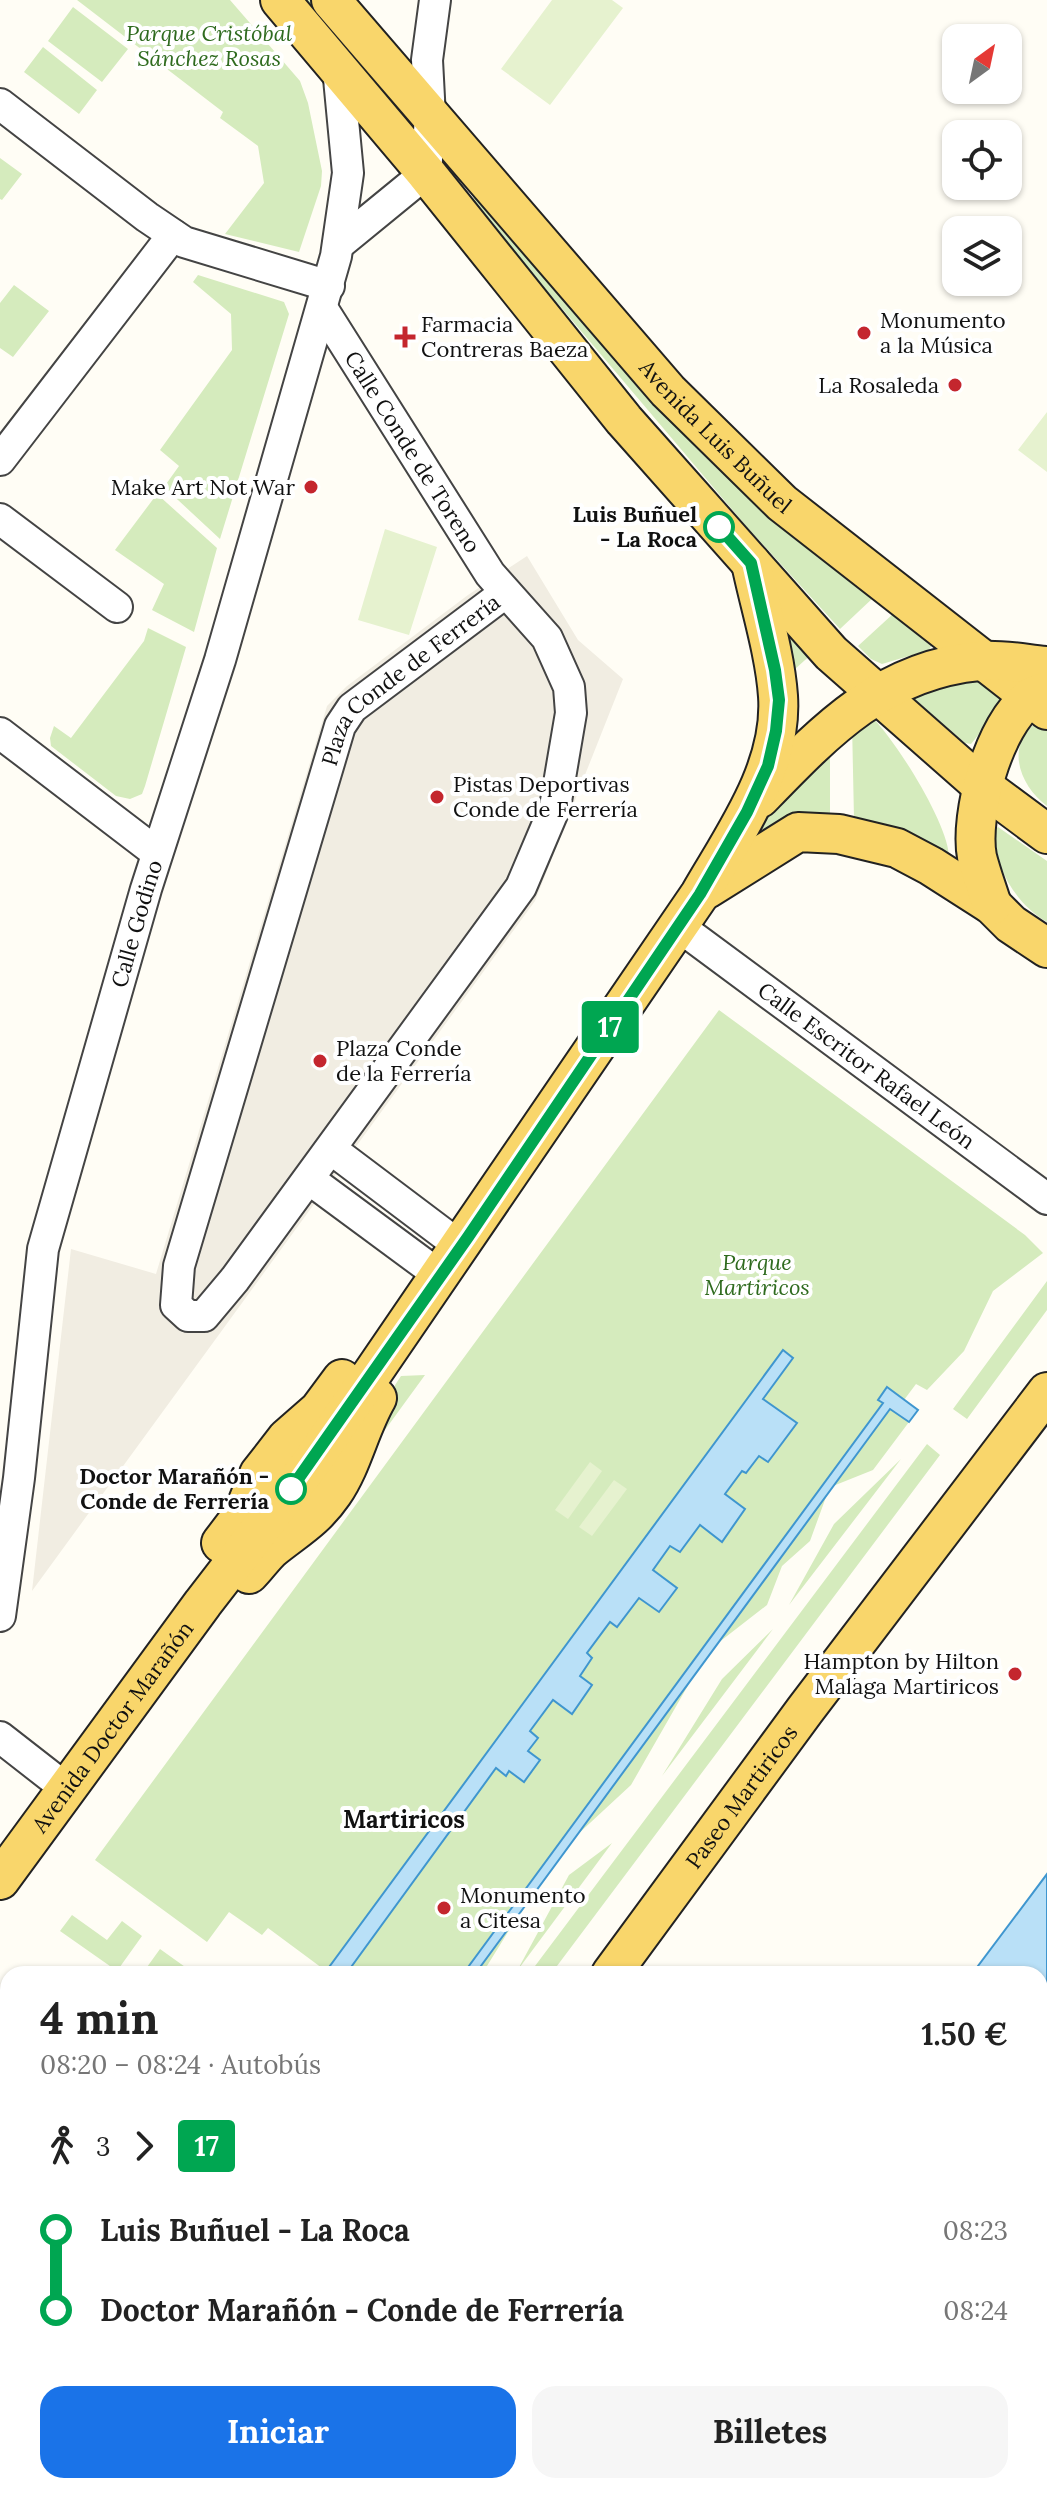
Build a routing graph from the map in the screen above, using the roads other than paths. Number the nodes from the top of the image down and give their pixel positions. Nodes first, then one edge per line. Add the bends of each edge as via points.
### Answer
1 (280, 0) edge
2 (331, 0) edge
3 (435, 0) edge
4 (338, 68) junction
5 (0, 104) edge
6 (430, 117) junction
7 (426, 173) junction
8 (173, 235) junction
9 (338, 245) junction
10 (325, 297) junction
11 (0, 460) edge
12 (0, 519) edge
13 (751, 563) junction
14 (505, 593) junction
15 (117, 607) dead end
16 (982, 660) junction
17 (1043, 691) edge
18 (877, 693) junction
19 (0, 733) edge
20 (981, 785) junction
21 (747, 812) junction
22 (1047, 834) edge
23 (157, 853) junction
24 (700, 894) junction
25 (992, 905) junction
26 (685, 931) junction
27 (1047, 948) edge
28 (331, 1149) junction
29 (309, 1179) junction
30 (1047, 1199) edge
31 (456, 1253) junction
32 (1047, 1392) edge
33 (0, 1616) edge
34 (0, 1737) edge
35 (68, 1790) junction
36 (12, 1859) edge
37 (0, 1880) edge
38 (0, 1892) edge
39 (617, 1966) edge

1 - 4 main road
2 - 6 main road, Avenida Luis Buñuel
3 - 6 street via 427,60
4 - 7 main road
4 - 9 street, Calle Godino via 348,173
5 - 8 street
6 - 7 street
6 - 16 main road, Avenida Luis Buñuel via 668,391 782,503
7 - 9 street
7 - 13 main road via 624,420
8 - 10 street
8 - 11 street
9 - 10 street, Calle Godino
10 - 14 street, Calle Conde de Toreno
10 - 23 street, Calle Godino via 220,660
12 - 15 street
13 - 18 main road via 831,653
13 - 21 main road, Avenida Doctor Marañón via 779,700 768,766
14 - 28 street, Plaza Conde de Ferrería via 547,638 569,687 571,713 555,807 521,887
14 - 29 street, Plaza Conde de Ferrería via 352,708 340,726 179,1266 176,1305 188,1316 204,1316
16 - 17 main road, Avenida Luis Buñuel
16 - 18 main road via 911,676
17 - 20 main road via 1008,723
18 - 20 main road
18 - 21 main road via 804,753
19 - 23 street
20 - 22 main road
20 - 25 main road via 977,856
21 - 24 main road, Avenida Doctor Marañón
23 - 33 street, Calle Godino via 43,1249
24 - 25 main road, Avenida Doctor Marañón via 798,832 839,834 897,848
24 - 26 main road, Avenida Doctor Marañón via 695,917
24 - 31 main road, Avenida Doctor Marañón
25 - 27 main road, Avenida Doctor Marañón
26 - 30 street, Calle Escritor Rafael León
26 - 31 main road, Avenida Doctor Marañón via 479,1233
28 - 29 street, Plaza Conde de Ferrería
28 - 31 street
29 - 31 street
31 - 35 main road, Avenida Doctor Marañón via 311,1463
32 - 39 main road, Paseo Martiricos
34 - 35 street
35 - 36 main road, Avenida Doctor Marañón
36 - 37 main road, Avenida Doctor Marañón
36 - 38 main road, Avenida Doctor Marañón via 24,1861

